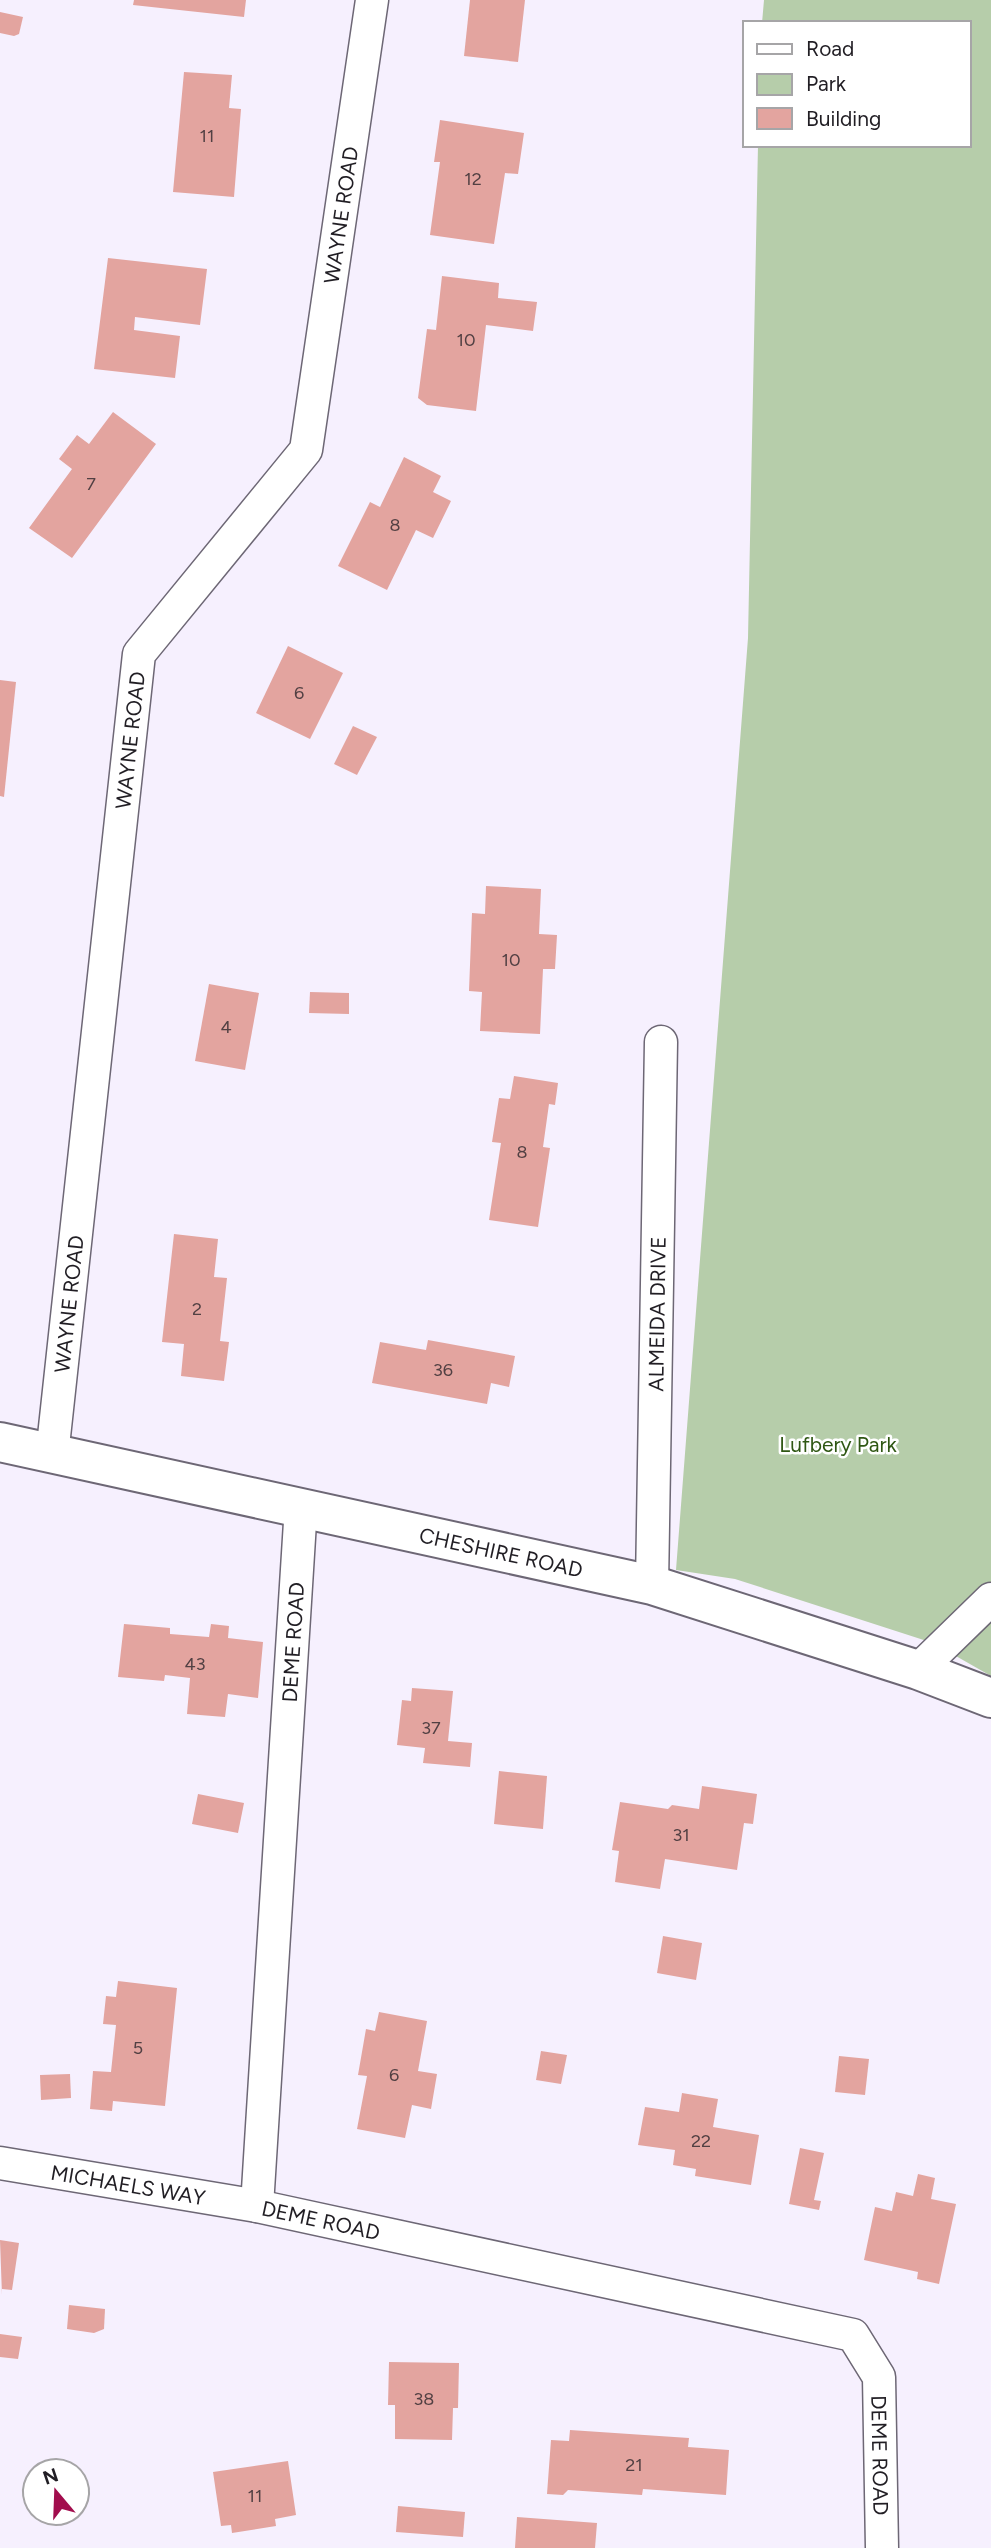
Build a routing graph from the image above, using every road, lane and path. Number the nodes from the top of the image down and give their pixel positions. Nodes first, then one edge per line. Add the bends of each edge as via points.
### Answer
1 (372, 0) edge
2 (662, 1042) dead end
3 (0, 1442) edge
4 (52, 1455) junction
5 (301, 1506) junction
6 (652, 1585) junction
7 (991, 1599) edge
8 (918, 1670) junction
9 (991, 1698) edge
10 (0, 2163) edge
11 (257, 2206) junction
12 (882, 2548) edge

1 - 4 street, WAYNE ROAD via 306,450 139,654
2 - 6 street, ALMEIDA DRIVE
3 - 4 street, CHESHIRE ROAD
4 - 5 street, CHESHIRE ROAD
5 - 6 street, CHESHIRE ROAD
5 - 11 street, DEME ROAD
6 - 8 street, CHESHIRE ROAD
7 - 8 street
8 - 9 street, CHESHIRE ROAD
10 - 11 street, MICHAELS WAY
11 - 12 street, DEME ROAD via 853,2335 879,2377

